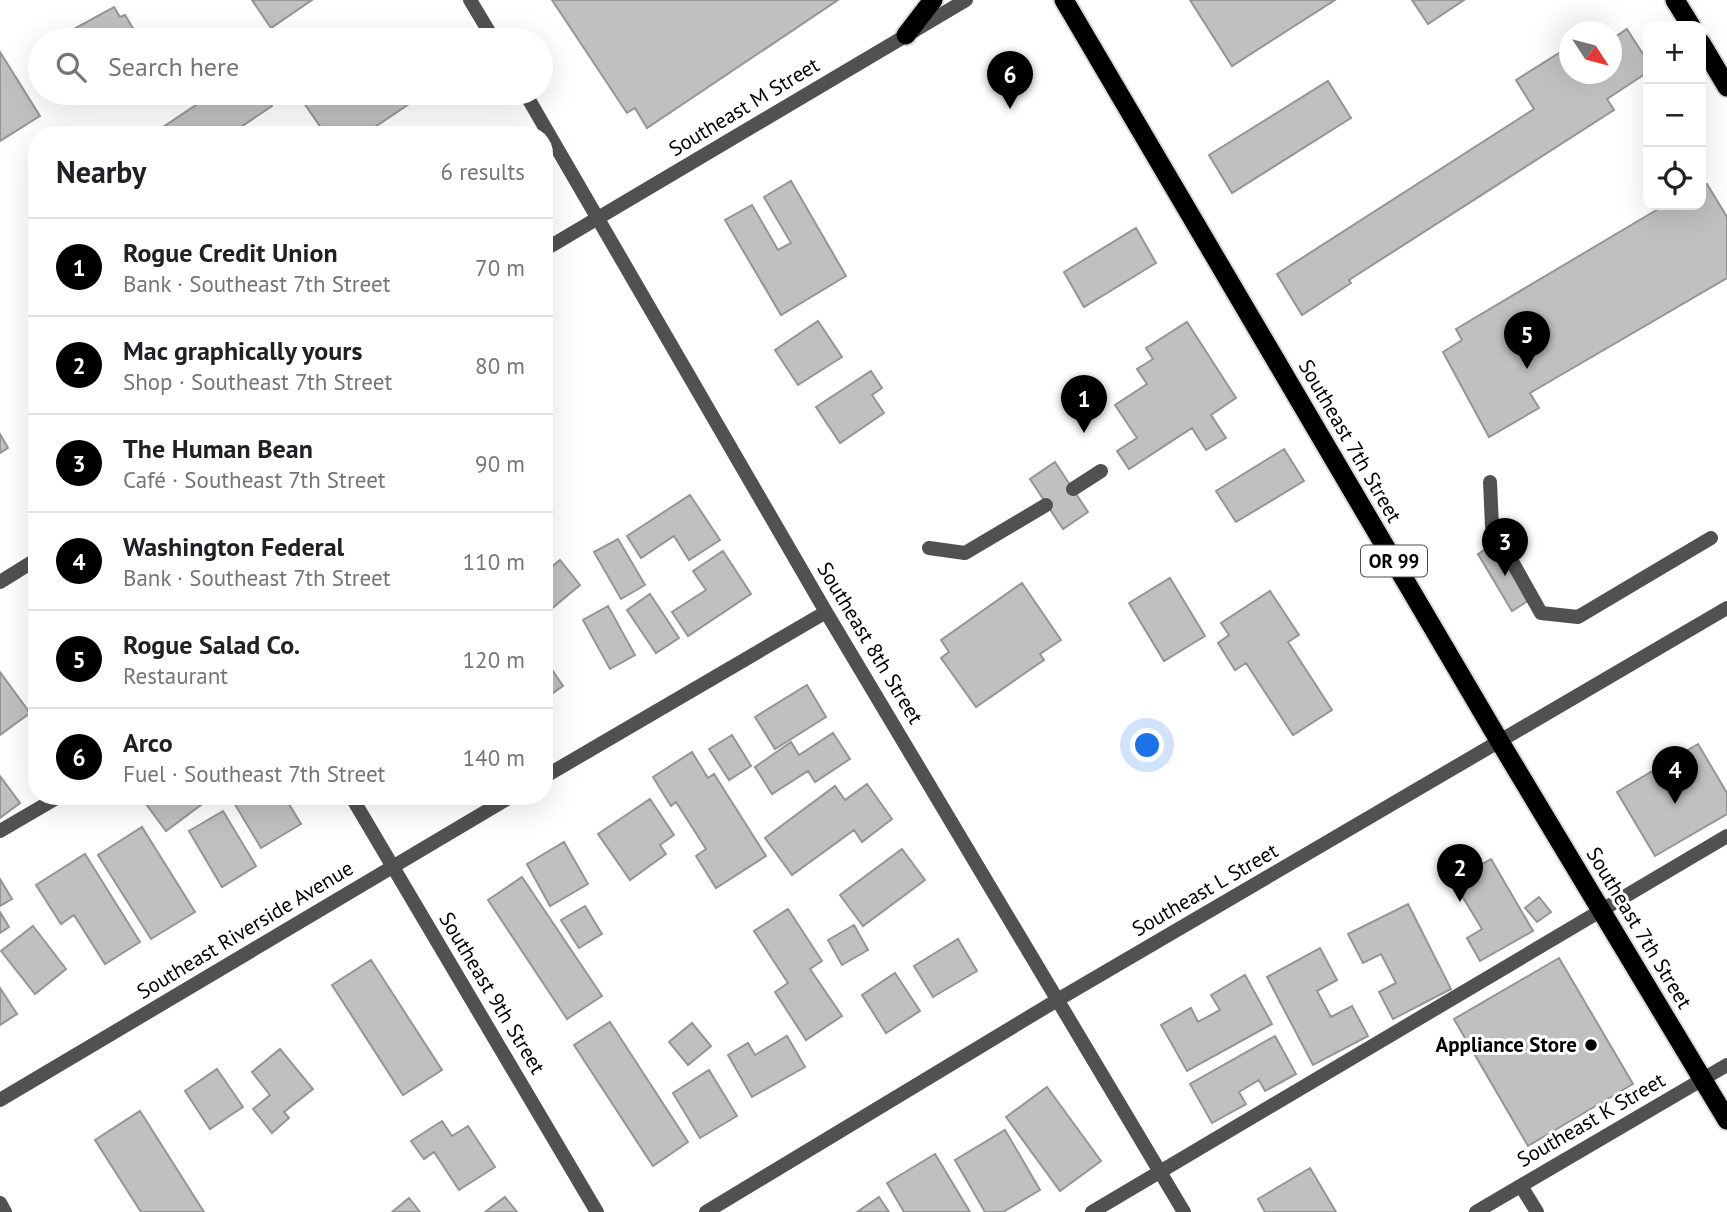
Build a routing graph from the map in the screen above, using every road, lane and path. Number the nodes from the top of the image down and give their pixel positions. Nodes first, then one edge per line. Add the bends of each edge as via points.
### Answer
1 (471, 0) edge
2 (933, 0) edge
3 (966, 0) edge
4 (1065, 0) edge
5 (1675, 0) edge
6 (1687, 21) edge
7 (487, 28) edge
8 (906, 35) junction
9 (1706, 51) edge
10 (1727, 87) edge
11 (531, 105) edge
12 (543, 126) edge
13 (553, 143) edge
14 (597, 218) junction
15 (553, 245) edge
16 (1101, 471) dead end
17 (1490, 482) dead end
18 (1073, 489) dead end
19 (1046, 505) dead end
20 (1711, 538) dead end
21 (929, 548) dead end
22 (28, 565) edge
23 (0, 582) edge
24 (1727, 608) edge
25 (826, 612) junction
26 (1500, 742) junction
27 (553, 772) edge
28 (45, 805) edge
29 (356, 805) edge
30 (497, 805) edge
31 (0, 831) edge
32 (1727, 836) edge
33 (392, 866) junction
34 (1601, 909) junction
35 (1059, 999) junction
36 (1727, 1065) edge
37 (1703, 1079) junction
38 (0, 1100) edge
39 (1727, 1120) edge
40 (1160, 1171) junction
41 (1521, 1185) junction
42 (0, 1203) edge
43 (5, 1212) edge
44 (597, 1212) edge
45 (706, 1212) edge
46 (1092, 1212) edge
47 (1184, 1212) edge
48 (1476, 1212) edge
49 (1537, 1212) edge

1 - 7 street
2 - 8 highway
3 - 8 street, Southeast M Street
4 - 26 highway, Southeast 7th Street / OR 99
5 - 6 highway
8 - 14 street, Southeast M Street
9 - 10 highway
11 - 12 street, Southeast 8th Street
13 - 14 street, Southeast 8th Street
14 - 15 street, Southeast M Street
14 - 25 street, Southeast 8th Street
16 - 18 street
17 - 20 street via 1492,526 1541,613 1578,617
19 - 21 street via 965,552
22 - 23 street
24 - 26 street, Southeast L Street
25 - 27 street
25 - 35 street, Southeast 8th Street
26 - 34 highway, Southeast 7th Street / OR 99
26 - 35 street, Southeast L Street
28 - 31 street
29 - 33 street, Southeast 9th Street
30 - 33 street, Southeast Riverside Avenue
32 - 34 street
33 - 38 street, Southeast Riverside Avenue
33 - 44 street, Southeast 9th Street
34 - 37 highway, Southeast 7th Street / OR 99
34 - 40 street
35 - 40 street, Southeast 8th Street
35 - 45 street, Southeast L Street
36 - 37 street, Southeast K Street
37 - 39 highway, Southeast 7th Street / OR 99
37 - 41 street, Southeast K Street
40 - 46 street
40 - 47 street, Southeast 8th Street
41 - 48 street, Southeast K Street
41 - 49 street
42 - 43 street

